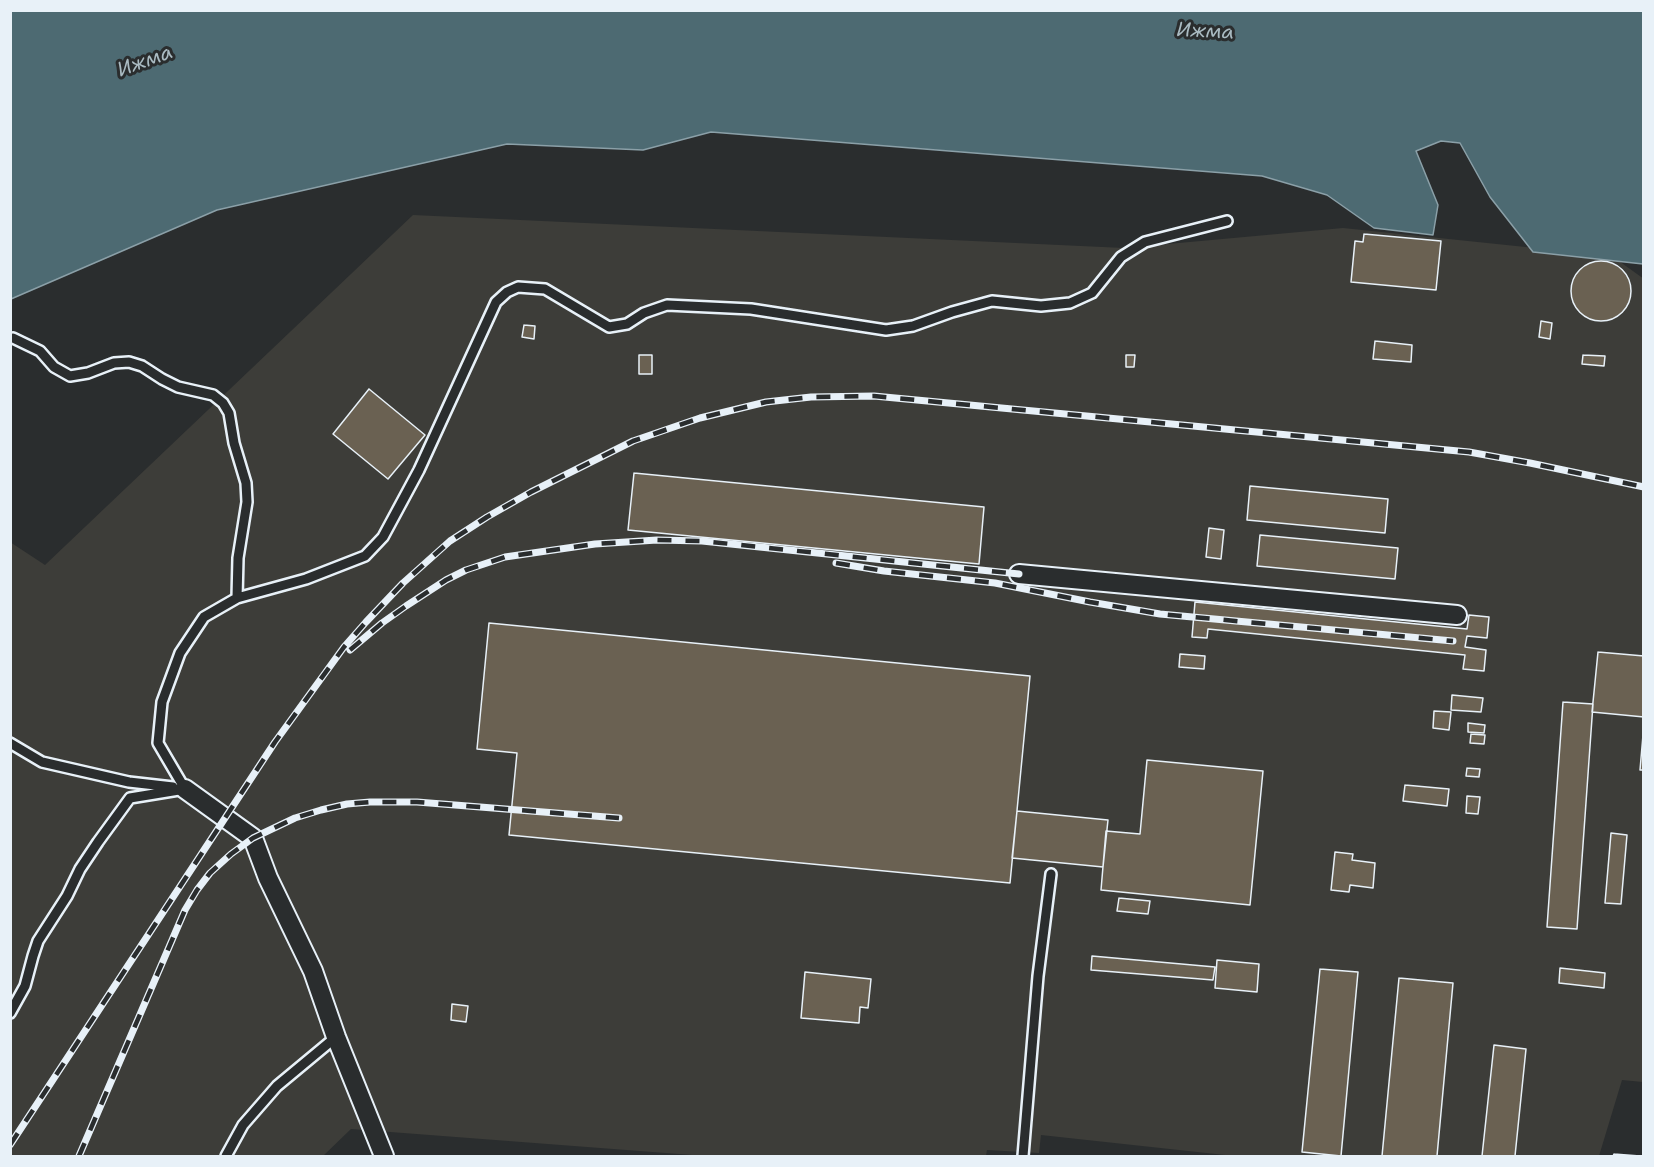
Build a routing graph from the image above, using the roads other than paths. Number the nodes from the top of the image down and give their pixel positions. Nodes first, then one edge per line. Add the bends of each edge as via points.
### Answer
1 (1227, 221) dead end
2 (13, 338) dead end
3 (1019, 574) dead end
4 (237, 598) junction
5 (1457, 615) dead end
6 (10, 743) edge
7 (185, 789) junction
8 (1051, 874) dead end
9 (10, 1013) edge
10 (336, 1037) junction
11 (226, 1156) edge
12 (384, 1156) edge
13 (1023, 1156) edge

1 - 4 lane via 1145,242 1121,257 1092,293 1070,303 1041,306 992,302 913,326 886,330 751,309 667,305 627,324 609,327 545,289 518,287 496,302 419,470 383,537 365,556 306,579
2 - 4 lane via 40,351 54,367 70,376 129,362 178,387 213,395 223,403 246,483
3 - 5 street
4 - 7 lane via 204,617 180,653 162,702 158,743
6 - 7 lane via 42,762 129,782
7 - 9 lane via 130,798 80,869 38,941 25,986
7 - 10 street via 253,837 268,878 313,971
8 - 13 lane
10 - 11 lane via 277,1086 243,1125
10 - 12 street

